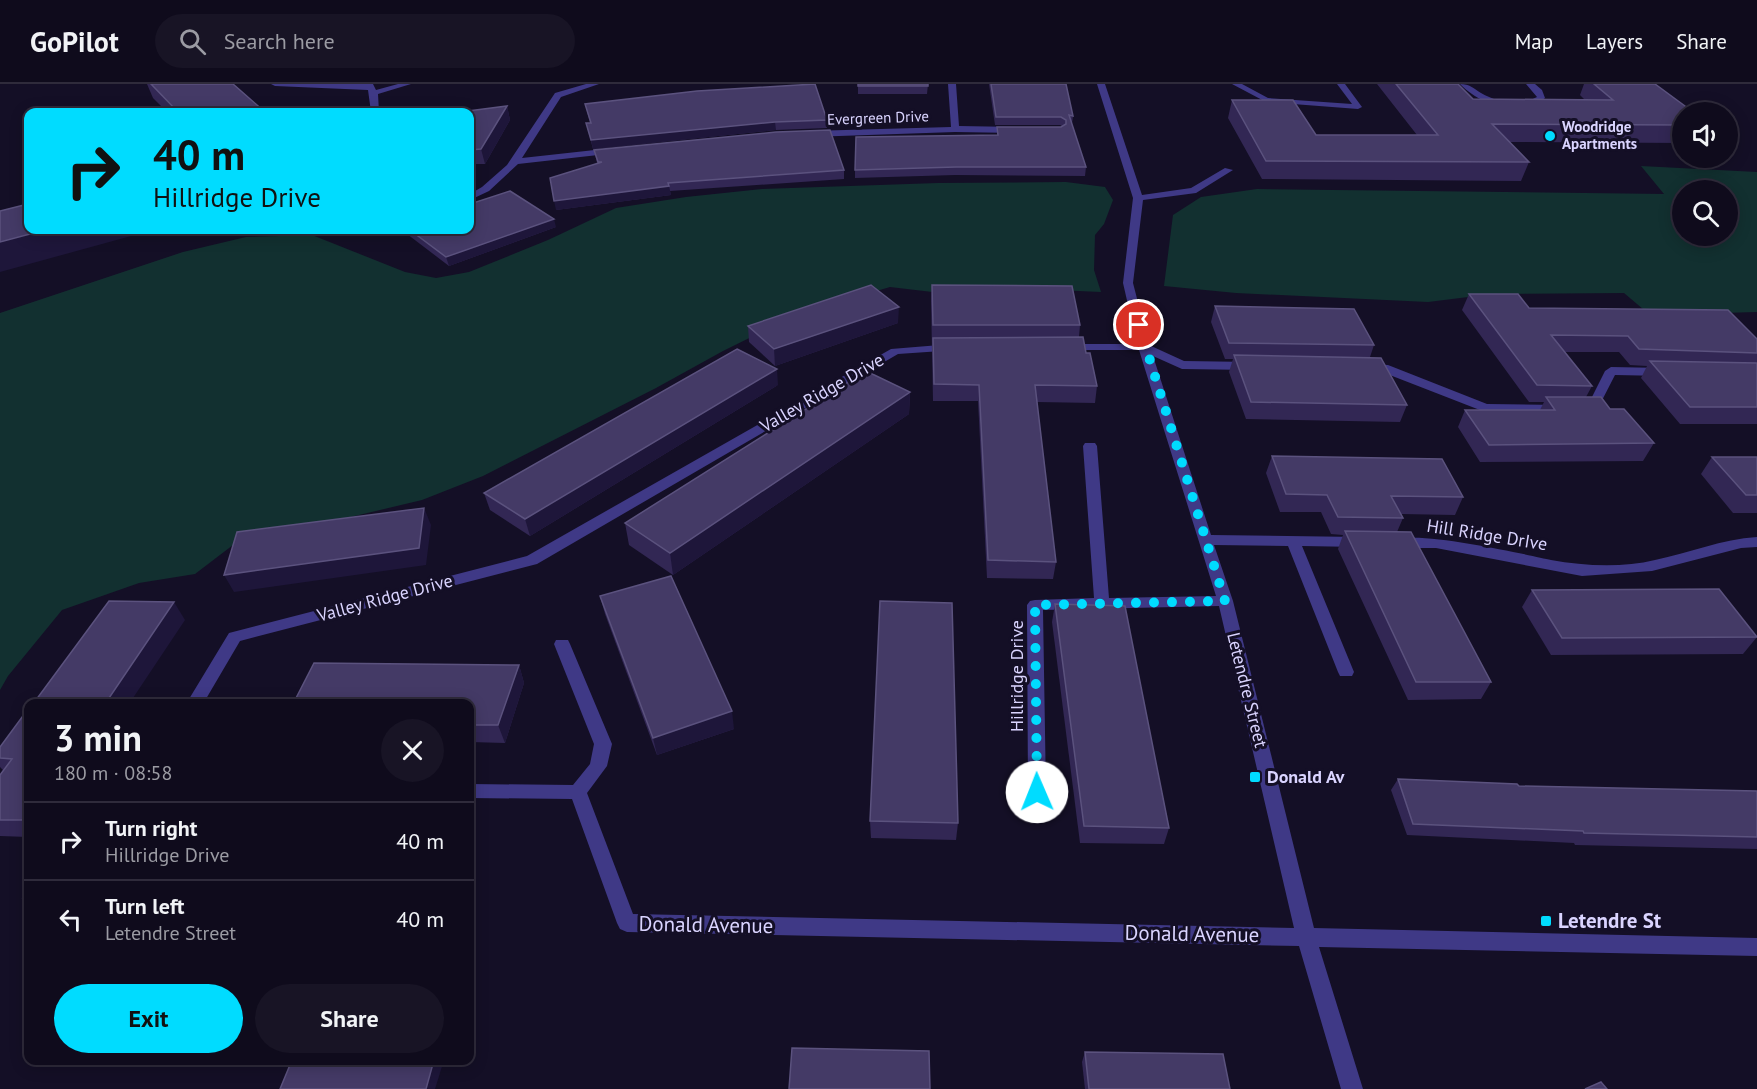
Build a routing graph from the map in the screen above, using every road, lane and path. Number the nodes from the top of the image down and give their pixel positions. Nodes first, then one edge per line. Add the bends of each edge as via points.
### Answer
1 (275, 84) edge
2 (406, 84) edge
3 (595, 84) edge
4 (952, 84) edge
5 (1101, 84) edge
6 (1236, 84) edge
7 (1341, 84) edge
8 (1464, 84) edge
9 (1530, 84) edge
10 (371, 88) edge
11 (374, 108) edge
12 (955, 129) junction
13 (1025, 130) edge
14 (801, 135) edge
15 (622, 150) edge
16 (518, 161) junction
17 (1228, 170) dead end
18 (474, 195) edge
19 (1138, 198) junction
20 (1049, 347) edge
21 (1144, 347) junction
22 (966, 348) edge
23 (1265, 366) edge
24 (1360, 368) edge
25 (1678, 373) edge
26 (1090, 446) dead end
27 (1206, 540) junction
28 (1293, 541) junction
29 (1757, 542) edge
30 (1225, 601) junction
31 (1102, 604) junction
32 (562, 644) dead end
33 (1346, 672) dead end
34 (197, 699) edge
35 (474, 791) edge
36 (578, 792) junction
37 (1037, 792) dead end
38 (1306, 937) junction
39 (1757, 947) edge
40 (1352, 1089) edge

1 - 10 street
2 - 10 street
3 - 16 street via 558,95
4 - 12 street
5 - 19 street, Letendre Street
6 - 7 street via 1266,100 1358,107
8 - 9 street via 1486,100 1520,106 1541,98
10 - 11 street
12 - 13 street, Evergreen Drive
12 - 14 street, Evergreen Drive
15 - 16 street
16 - 18 street
17 - 19 street via 1193,191
19 - 21 street, Letendre Street via 1128,283
20 - 21 street
21 - 23 street via 1182,365
21 - 27 street, Letendre Street
22 - 34 street, Valley Ridge Drive via 895,351 532,560 235,637
24 - 25 street via 1384,368 1485,408 1592,409 1611,371
26 - 31 street
27 - 28 street, Hill Ridge DrIve
27 - 30 street, Letendre Street
28 - 29 street, Hill Ridge DrIve via 1436,543 1582,571 1652,566
28 - 33 street
30 - 31 street, Hillridge Drive
30 - 38 street, Letendre Street
31 - 37 street, Hillridge Drive via 1035,605
32 - 36 street via 603,744 598,766
35 - 36 street
36 - 38 street, Donald Avenue via 627,923
38 - 39 street, Donald Avenue
38 - 40 street, Letendre Street

